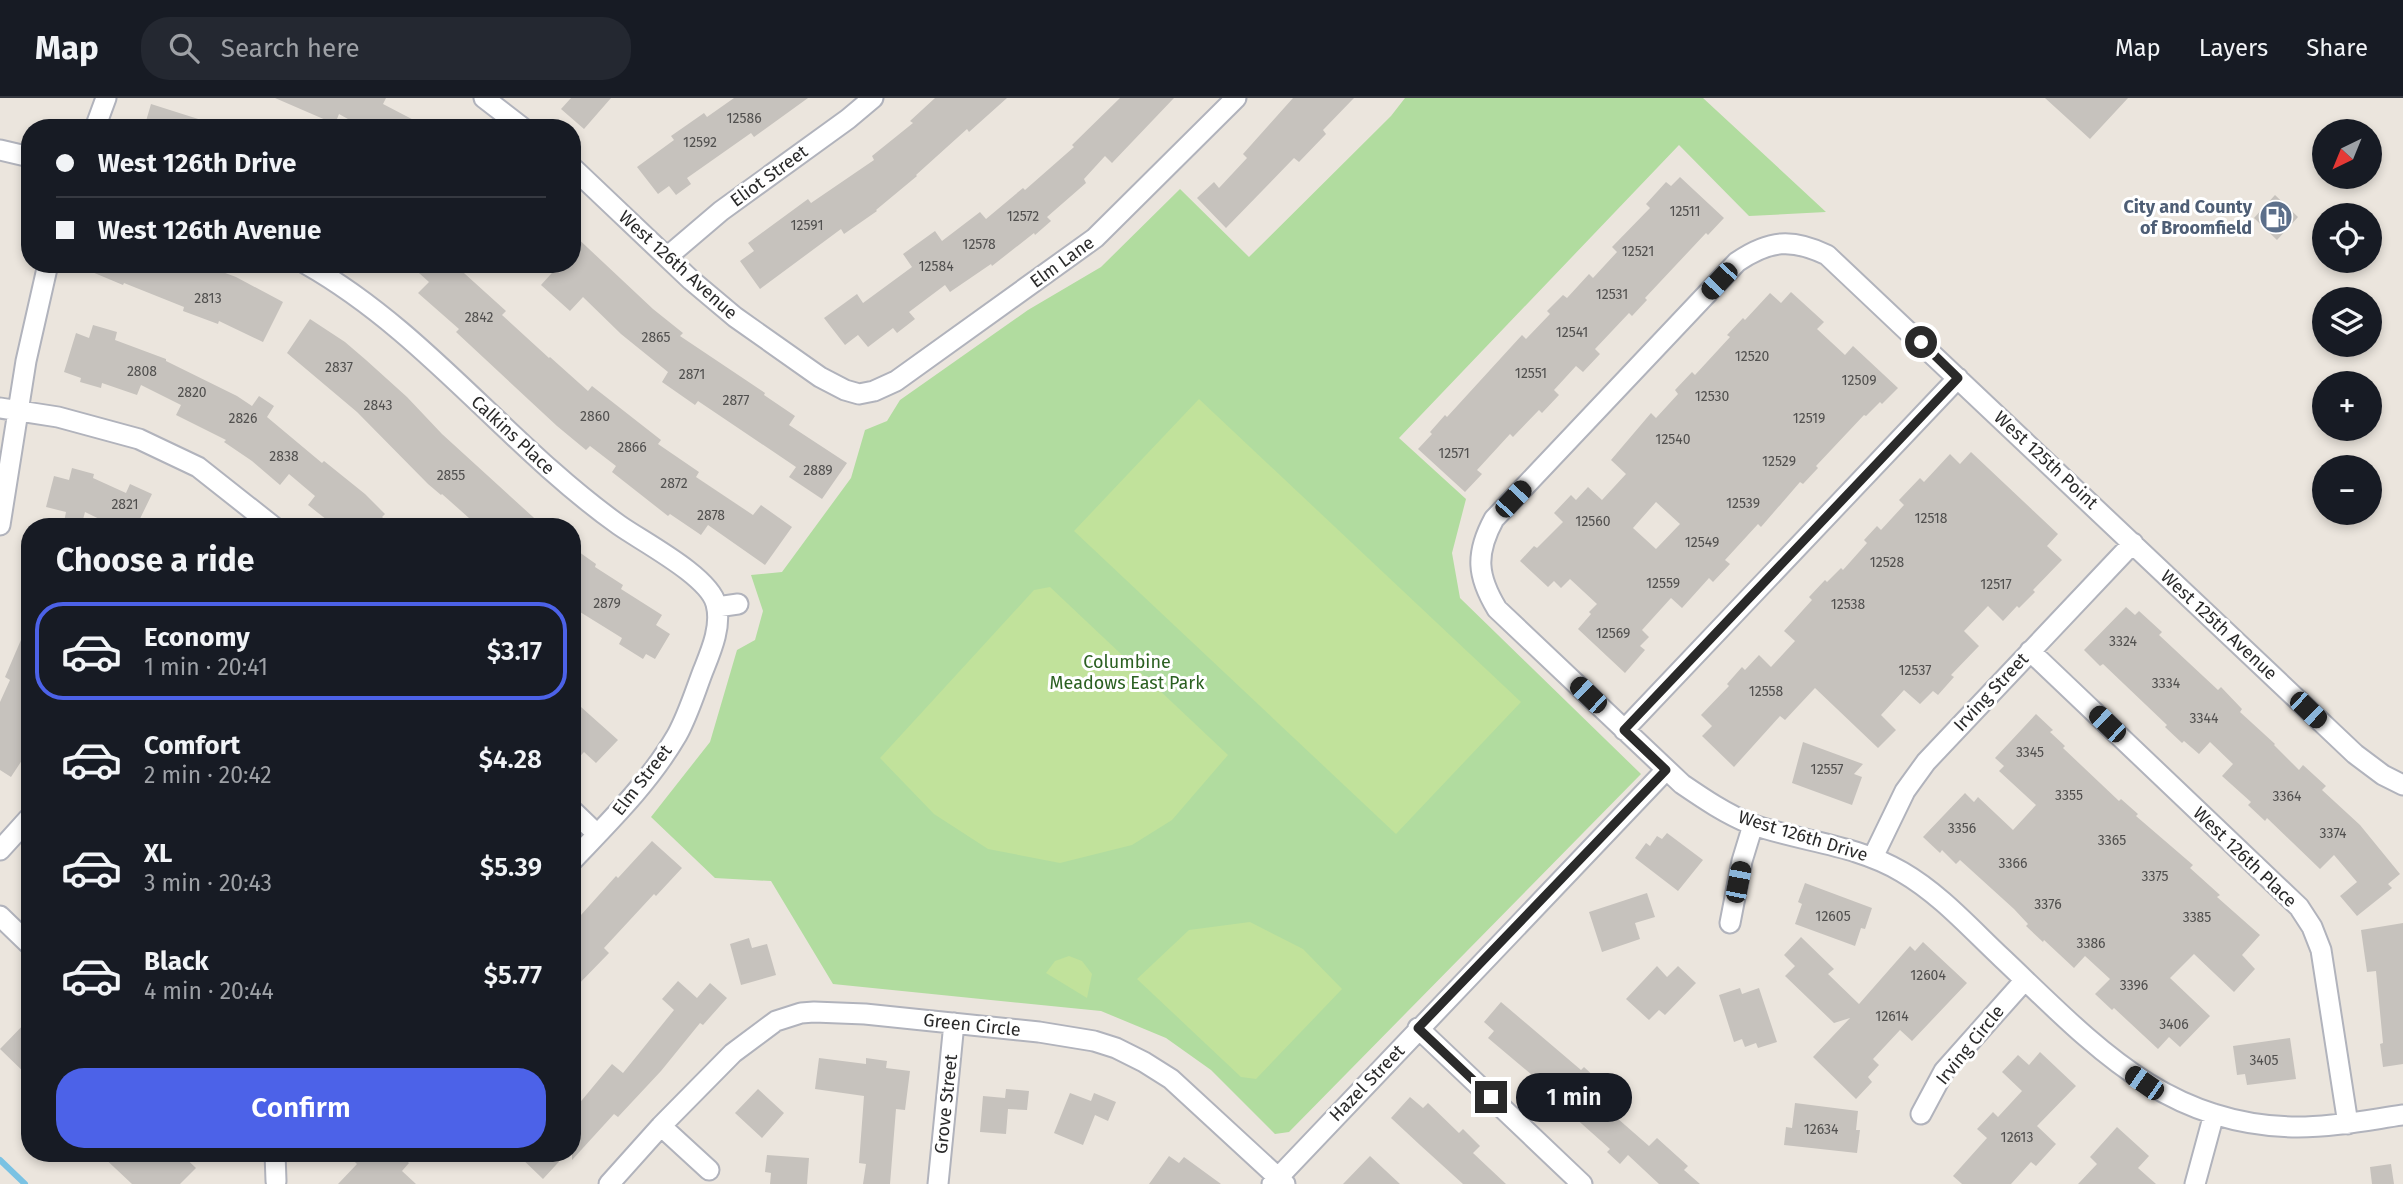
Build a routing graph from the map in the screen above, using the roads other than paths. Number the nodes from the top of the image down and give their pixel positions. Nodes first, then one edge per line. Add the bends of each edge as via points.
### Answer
1 (106, 98) edge
2 (873, 98) edge
3 (1236, 98) edge
4 (491, 100) edge
5 (98, 119) edge
6 (513, 119) edge
7 (0, 150) edge
8 (21, 155) edge
9 (581, 176) edge
10 (667, 257) junction
11 (45, 273) edge
12 (320, 273) edge
13 (1958, 378) junction
14 (862, 393) joint
15 (9, 409) edge
16 (263, 518) edge
17 (0, 525) edge
18 (2133, 543) junction
19 (738, 604) dead end
20 (717, 607) junction
21 (2030, 651) junction
22 (1624, 730) junction
23 (1666, 770) junction
24 (2403, 785) edge
25 (581, 819) edge
26 (1754, 825) junction
27 (21, 827) edge
28 (597, 834) junction
29 (0, 850) edge
30 (581, 851) edge
31 (1873, 857) junction
32 (0, 916) edge
33 (1730, 923) dead end
34 (21, 936) edge
35 (2025, 980) junction
36 (954, 1023) junction
37 (1418, 1028) junction
38 (1921, 1114) dead end
39 (2214, 1114) junction
40 (2403, 1115) edge
41 (2348, 1124) junction
42 (662, 1126) junction
43 (275, 1162) edge
44 (709, 1170) dead end
45 (276, 1181) dead end
46 (1278, 1182) edge
47 (610, 1184) edge
48 (938, 1184) edge
49 (1582, 1184) edge
50 (2195, 1184) edge

1 - 5 street
2 - 10 street, Eliot Street
3 - 14 street, Elm Lane via 1095,238 896,381
4 - 6 street
7 - 8 street
9 - 10 street, West 126th Avenue
10 - 14 street, West 126th Avenue via 735,317 820,377
11 - 15 street via 26,360
12 - 20 street, Calkins Place via 406,335 568,486 698,579
13 - 18 street, West 125th Point
13 - 22 street
13 - 22 street, West 126th Drive via 1827,255 1810,246 1770,245 1737,262 1494,519 1480,554 1486,591 1497,610
15 - 16 street via 139,439 198,467
15 - 17 street
18 - 21 street, Irving Street
18 - 24 street, West 125th Avenue via 2355,754
19 - 20 street
20 - 28 street, Elm Street via 713,645 678,733 643,785
21 - 31 street, Irving Street via 1926,762 1905,791
21 - 41 street, West 126th Place via 2299,908 2312,927 2321,950
22 - 23 street, West 126th Drive
23 - 26 street, West 126th Drive via 1711,804
23 - 37 street, Hazel Street
25 - 28 street
26 - 31 street, West 126th Drive
26 - 33 street
27 - 29 street
28 - 30 street, Elm Street
31 - 35 street, West 126th Drive via 1935,895
32 - 34 street
35 - 38 street, Irving Circle via 1944,1071
35 - 39 street, West 126th Drive via 2109,1058 2144,1083
36 - 42 street, Green Circle via 814,1012 776,1021 733,1053
36 - 46 street, Green Circle via 1094,1041 1135,1057 1171,1079
36 - 48 street, Grove Street
37 - 46 street, Hazel Street
37 - 49 street
39 - 41 street, West 126th Drive via 2295,1127
39 - 50 street
40 - 41 street, West 126th Drive
42 - 44 street
42 - 47 street, Green Circle
43 - 45 street

